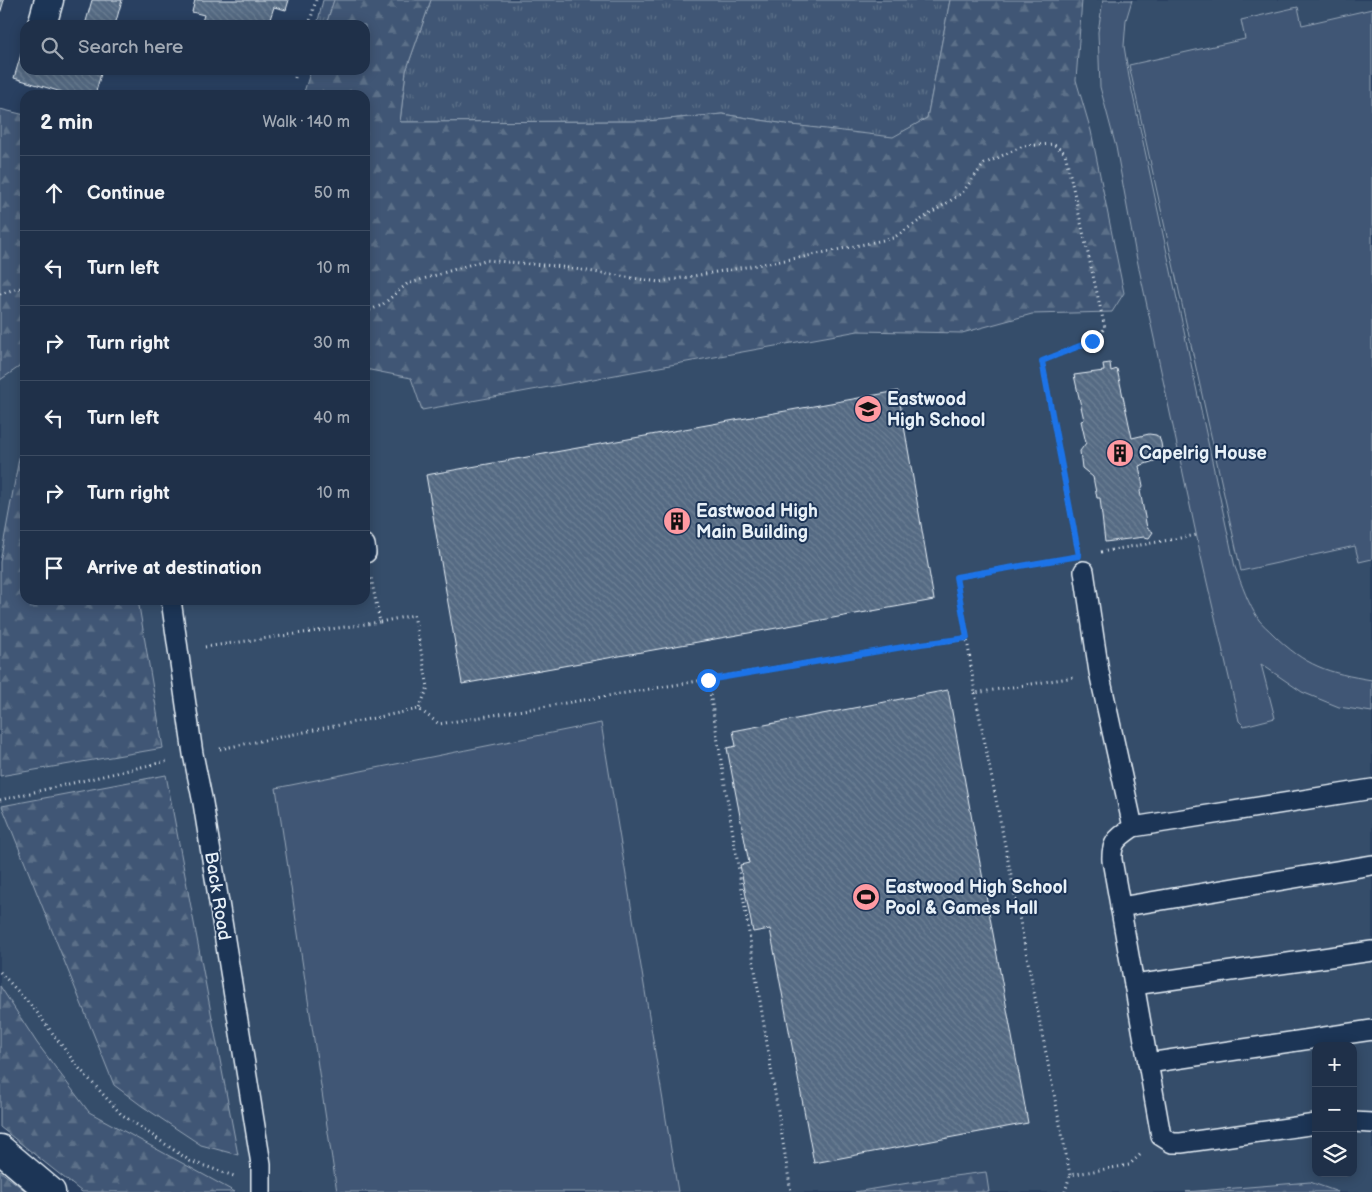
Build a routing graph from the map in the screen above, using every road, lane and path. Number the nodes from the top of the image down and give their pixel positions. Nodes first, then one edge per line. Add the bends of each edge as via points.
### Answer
1 (49, 0) edge
2 (316, 0) edge
3 (43, 20) edge
4 (310, 20) edge
5 (296, 75) edge
6 (295, 78) dead end
7 (20, 288) edge
8 (0, 294) edge
9 (370, 310) edge
10 (1197, 536) dead end
11 (1081, 563) junction
12 (370, 570) edge
13 (173, 605) edge
14 (380, 622) junction
15 (967, 638) junction
16 (179, 651) junction
17 (1100, 672) junction
18 (708, 680) junction
19 (975, 693) junction
20 (419, 710) junction
21 (194, 754) junction
22 (1372, 789) edge
23 (0, 800) edge
24 (1132, 827) junction
25 (1372, 865) edge
26 (1120, 907) junction
27 (1372, 951) edge
28 (0, 972) edge
29 (1134, 985) junction
30 (1372, 1030) edge
31 (1148, 1063) junction
32 (1312, 1125) edge
33 (1161, 1136) junction
34 (0, 1150) edge
35 (1070, 1175) junction
36 (261, 1189) edge
37 (52, 1192) edge
38 (791, 1192) edge
39 (1065, 1192) edge

1 - 3 street
2 - 4 path
5 - 6 path
7 - 8 path
9 - 11 path via 382,305 407,284 486,260 555,266 659,282 893,238 962,193 984,164 1023,146 1053,144 1065,153 1104,328 1092,341 1042,361
10 - 11 path
11 - 15 path via 956,577
11 - 17 lane
12 - 14 path
13 - 16 lane, Back Road
14 - 16 path
14 - 20 path via 414,615 428,687
15 - 18 path
15 - 19 path
16 - 21 lane, Back Road
17 - 19 path
17 - 24 lane
18 - 20 path via 439,724
18 - 38 path
19 - 35 path
20 - 21 path
21 - 23 path
21 - 36 lane, Back Road via 258,1144
22 - 24 lane
24 - 26 lane via 1118,837 1111,849
25 - 26 lane
26 - 29 lane
27 - 29 lane
28 - 36 path via 121,1114 190,1161
29 - 31 lane
30 - 31 lane
31 - 33 lane
32 - 33 lane via 1181,1143 1172,1143
33 - 35 path via 1129,1165
34 - 37 street
35 - 39 path

